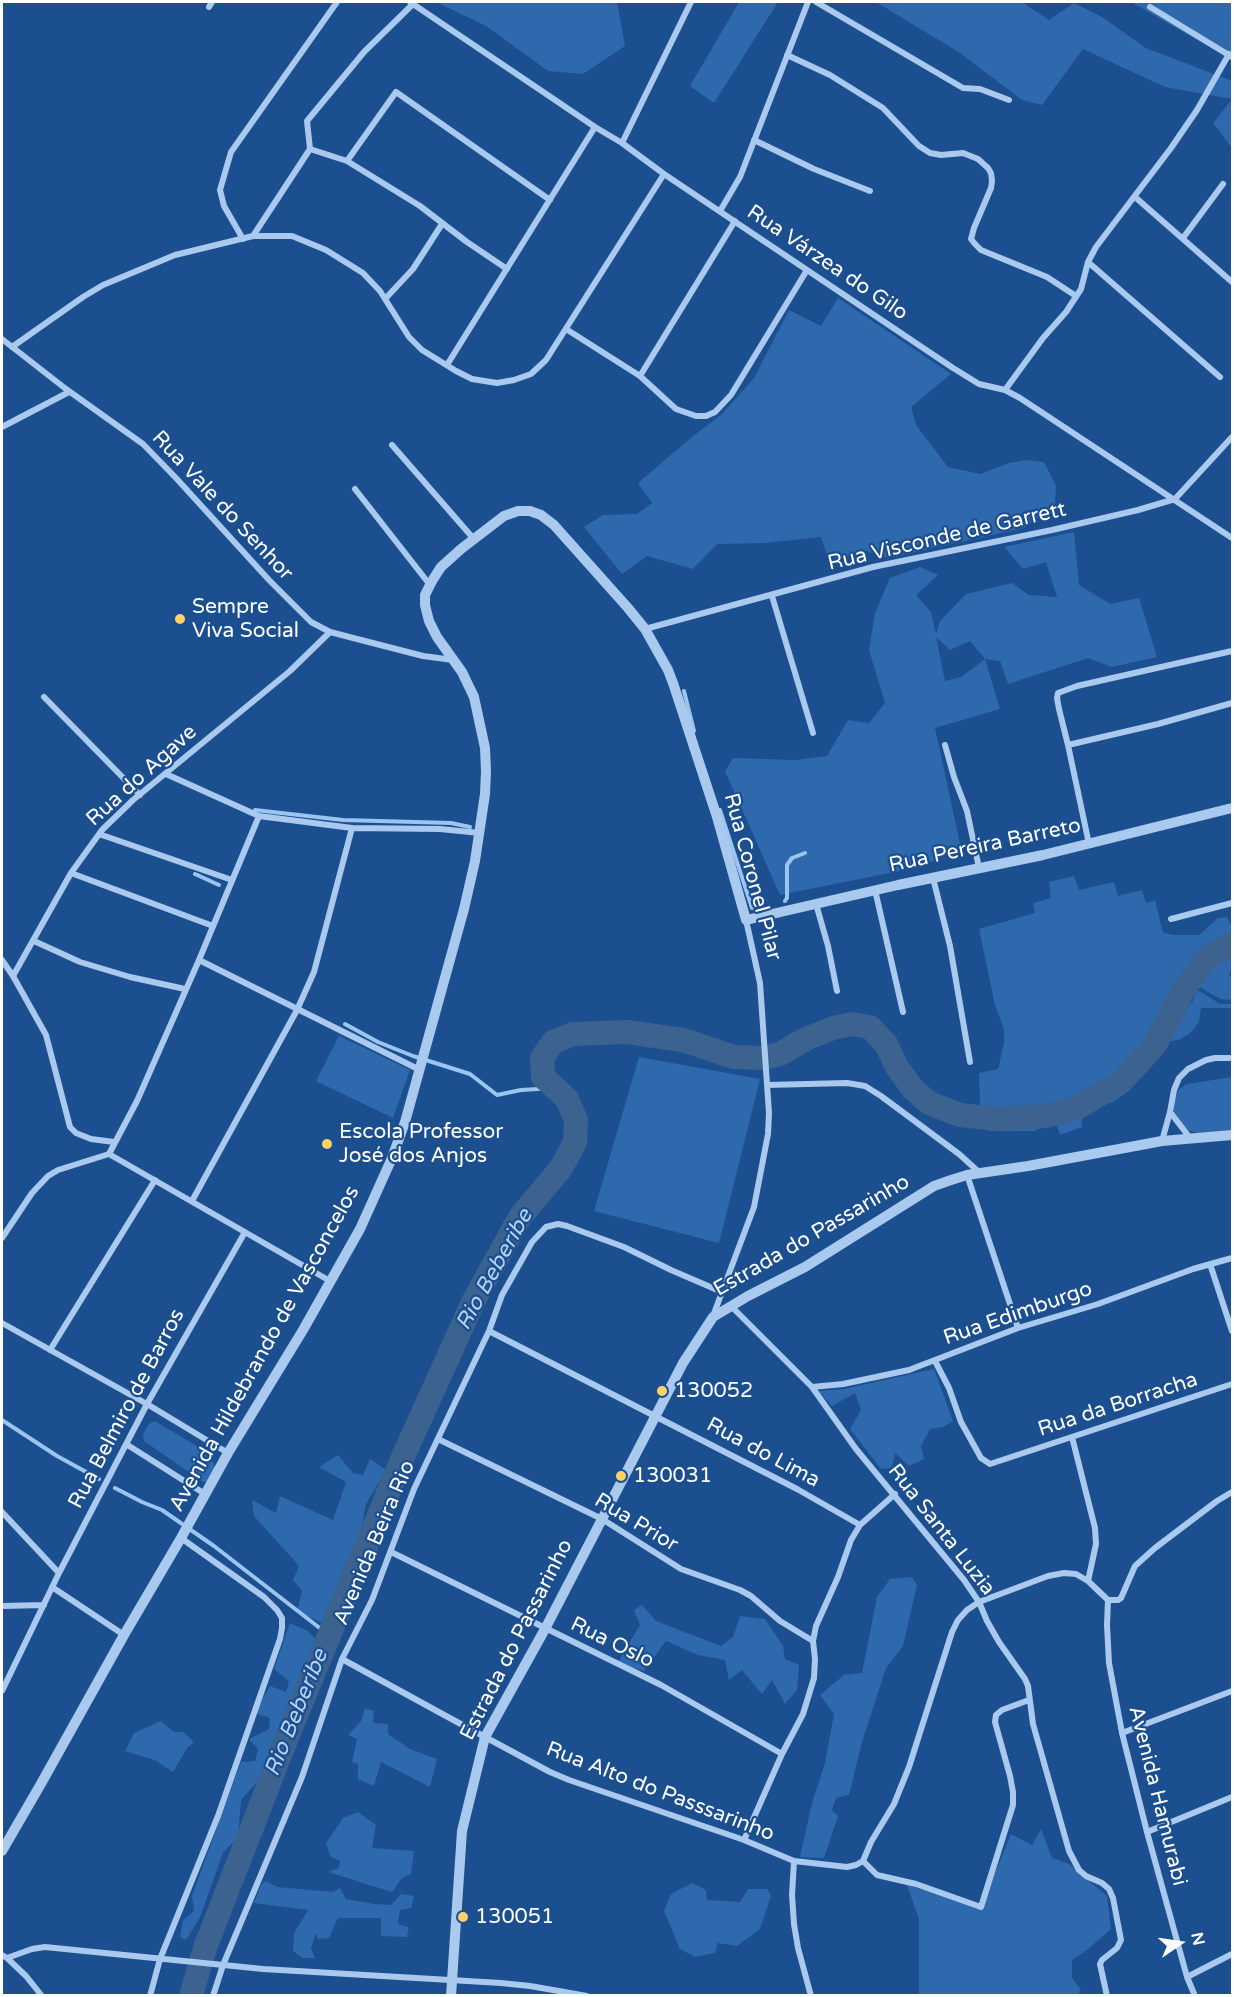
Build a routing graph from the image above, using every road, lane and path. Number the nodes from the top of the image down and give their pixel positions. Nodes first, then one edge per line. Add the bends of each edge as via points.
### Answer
1 (337, 2) edge
2 (691, 2) edge
3 (808, 2) edge
4 (816, 2) edge
5 (412, 3) edge
6 (1150, 7) dead end
7 (787, 55) junction
8 (1231, 55) edge
9 (1009, 100) dead end
10 (595, 127) junction
11 (754, 140) junction
12 (622, 142) junction
13 (310, 148) junction
14 (347, 161) junction
15 (664, 174) junction
16 (1223, 184) dead end
17 (870, 191) dead end
18 (1135, 197) junction
19 (550, 200) junction
20 (720, 211) junction
21 (735, 221) junction
22 (442, 224) junction
23 (253, 236) junction
24 (1183, 238) junction
25 (243, 239) junction
26 (1088, 262) junction
27 (507, 269) junction
28 (807, 270) junction
29 (1233, 282) edge
30 (1076, 296) junction
31 (385, 299) junction
32 (566, 329) junction
33 (2, 339) edge
34 (12, 347) junction
35 (447, 365) junction
36 (640, 376) junction
37 (1220, 377) dead end
38 (1005, 390) junction
39 (69, 392) junction
40 (2, 427) edge
41 (1233, 437) edge
42 (392, 445) dead end
43 (355, 489) dead end
44 (1175, 499) junction
45 (474, 538) junction
46 (1233, 538) edge
47 (427, 590) junction
48 (772, 596) junction
49 (645, 630) junction
50 (330, 632) junction
51 (1233, 651) edge
52 (453, 660) junction
53 (44, 697) dead end
54 (1233, 703) edge
55 (813, 733) dead end
56 (945, 745) dead end
57 (1068, 745) junction
58 (166, 774) junction
59 (140, 795) junction
60 (1233, 808) edge
61 (259, 816) junction
62 (352, 828) junction
63 (480, 833) junction
64 (99, 834) junction
65 (1089, 844) junction
66 (979, 868) junction
67 (71, 873) junction
68 (933, 877) junction
69 (232, 880) junction
70 (875, 890) junction
71 (1233, 903) edge
72 (816, 904) junction
73 (1171, 919) dead end
74 (746, 920) junction
75 (213, 926) junction
76 (34, 941) junction
77 (2, 960) edge
78 (199, 960) junction
79 (13, 976) junction
80 (185, 989) junction
81 (837, 991) dead end
82 (297, 1010) junction
83 (903, 1012) dead end
84 (1233, 1059) edge
85 (970, 1062) dead end
86 (420, 1069) junction
87 (767, 1085) junction
88 (1170, 1112) junction
89 (1233, 1135) edge
90 (1190, 1139) junction
91 (1162, 1141) junction
92 (114, 1142) junction
93 (109, 1154) junction
94 (980, 1173) junction
95 (967, 1175) junction
96 (154, 1180) junction
97 (192, 1201) junction
98 (245, 1232) junction
99 (2, 1238) edge
100 (1233, 1258) edge
101 (1210, 1264) junction
102 (330, 1281) junction
103 (723, 1292) junction
104 (731, 1305) junction
105 (712, 1317) junction
106 (2, 1323) edge
107 (1018, 1328) junction
108 (489, 1331) junction
109 (1233, 1331) edge
110 (50, 1350) junction
111 (934, 1361) junction
112 (1233, 1384) edge
113 (812, 1387) junction
114 (147, 1404) junction
115 (655, 1415) junction
116 (1072, 1437) junction
117 (438, 1439) junction
118 (126, 1444) junction
119 (228, 1453) junction
120 (1233, 1492) edge
121 (206, 1494) junction
122 (895, 1494) junction
123 (2, 1512) edge
124 (602, 1519) junction
125 (860, 1525) junction
126 (185, 1531) junction
127 (391, 1552) junction
128 (59, 1573) junction
129 (1088, 1581) junction
130 (52, 1587) junction
131 (1108, 1600) junction
132 (979, 1602) junction
133 (44, 1605) junction
134 (2, 1606) edge
135 (545, 1629) junction
136 (124, 1635) junction
137 (813, 1641) junction
138 (342, 1659) junction
139 (2, 1691) edge
140 (1233, 1691) edge
141 (1029, 1700) junction
142 (1122, 1733) junction
143 (485, 1737) junction
144 (782, 1754) junction
145 (1233, 1797) edge
146 (1147, 1832) junction
147 (744, 1840) junction
148 (2, 1851) edge
149 (794, 1861) junction
150 (863, 1861) junction
151 (1233, 1954) edge
152 (4, 1957) edge
153 (160, 1959) junction
154 (223, 1965) junction
155 (1187, 1977) junction
156 (453, 1981) junction
157 (42, 1995) edge
158 (150, 1995) edge
159 (213, 1995) edge
160 (451, 1995) edge
161 (587, 1995) edge
162 (811, 1995) edge
163 (1107, 1995) edge
164 (1196, 1995) edge

1 - 25 street via 231,153 220,190 224,206
2 - 12 street
3 - 7 street
4 - 9 street via 963,88 980,89
5 - 10 street, Rua Várzea do Gilo
5 - 13 street via 364,52 307,121
6 - 8 street
7 - 11 street
7 - 30 street via 830,75 884,108 930,153 963,153 978,159 988,168 992,181 974,228 975,244 1047,277
8 - 18 street
10 - 12 street, Rua Várzea do Gilo
10 - 19 street
11 - 17 street
11 - 20 street via 740,177
12 - 15 street, Rua Várzea do Gilo
13 - 14 street
13 - 23 street
14 - 19 street via 396,92
14 - 22 street
15 - 20 street, Rua Várzea do Gilo
15 - 32 street
16 - 24 street
18 - 24 street
18 - 26 street
19 - 27 street
20 - 21 street, Rua Várzea do Gilo
21 - 28 street, Rua Várzea do Gilo
21 - 36 street
22 - 27 street
22 - 31 street via 413,269
23 - 25 street
23 - 31 street via 292,236 311,242 363,273
24 - 29 street
25 - 34 street via 175,255 110,282
26 - 30 street
26 - 37 street
27 - 35 street
28 - 36 street via 731,395 715,412 706,416 683,412
28 - 38 street, Rua Várzea do Gilo via 980,384
30 - 38 street
31 - 35 street via 409,337
32 - 35 street via 546,360 531,374 514,380 484,382
32 - 36 street
33 - 34 street, Rua Vale do Senhor
34 - 39 street, Rua Vale do Senhor
38 - 44 street, Rua Várzea do Gilo
39 - 40 street
39 - 50 street, Rua Vale do Senhor via 143,444 304,616
41 - 44 street
42 - 45 street
43 - 47 street
44 - 46 street, Rua Várzea do Gilo
44 - 48 street, Rua Visconde de Garrett via 1031,535 873,567
45 - 47 street via 441,567
45 - 49 street, Rua Coronel Pilar via 504,516 518,511 541,515 606,581
47 - 52 street, Avenida Hildebrando de Vasconcelos via 429,621
48 - 49 street, Rua Visconde de Garrett
48 - 55 street
49 - 74 street, Rua Coronel Pilar via 668,669 678,696
50 - 52 street, Rua Vale do Senhor
50 - 58 street, Rua do Agave
51 - 57 street via 1063,689 1057,698
52 - 63 street, Avenida Hildebrando de Vasconcelos via 474,697 485,748
53 - 59 street
54 - 57 street
56 - 66 street via 967,811
57 - 65 street
58 - 59 street, Rua do Agave
58 - 61 street
59 - 64 street, Rua do Agave
60 - 65 street, Rua Pereira Barreto
61 - 62 street
61 - 69 street
62 - 63 street
62 - 82 street via 314,972
63 - 86 street, Avenida Hildebrando de Vasconcelos via 464,909
64 - 67 street, Rua do Agave
64 - 69 street
65 - 66 street, Rua Pereira Barreto
66 - 68 street, Rua Pereira Barreto
67 - 75 street
67 - 76 street, Rua do Agave
68 - 70 street, Rua Pereira Barreto
68 - 85 street via 950,946
69 - 75 street
70 - 72 street, Rua Pereira Barreto
70 - 83 street
71 - 73 street
72 - 74 street, Rua Pereira Barreto
72 - 81 street
74 - 87 street, Rua Coronel Pilar via 760,983
75 - 78 street
76 - 79 street, Rua do Agave
76 - 80 street via 80,962
77 - 79 street
78 - 80 street
78 - 82 street
79 - 92 street via 46,1035 70,1127 76,1133
80 - 92 street via 137,1101
82 - 86 street
82 - 97 street
84 - 88 street via 1215,1058 1188,1069 1179,1078
86 - 102 street, Avenida Hildebrando de Vasconcelos via 392,1158
87 - 94 street via 865,1086
87 - 103 street, Rua Coronel Pilar via 768,1134 754,1207
88 - 90 street
88 - 91 street
89 - 90 street, Estrada do Passarinho
90 - 91 street, Estrada do Passarinho
91 - 94 street, Estrada do Passarinho
92 - 93 street
93 - 96 street
93 - 99 street via 48,1176
94 - 95 street, Estrada do Passarinho
95 - 104 street, Estrada do Passarinho via 934,1186 805,1267
95 - 107 street
96 - 97 street
96 - 110 street
97 - 98 street
98 - 102 street
98 - 114 street, Rua Belmiro de Barros
100 - 101 street, Rua Edimburgo
101 - 107 street, Rua Edimburgo
101 - 109 street
102 - 119 street, Avenida Hildebrando de Vasconcelos
103 - 105 street, Rua Coronel Pilar
103 - 108 street, Avenida Beira Rio via 624,1247 558,1224 546,1227 532,1242 502,1295
104 - 105 street, Estrada do Passarinho
104 - 113 street, Rua Santa Luzia
105 - 115 street, Estrada do Passarinho
106 - 110 street
107 - 111 street, Rua Edimburgo
108 - 115 street, Rua do Lima
108 - 117 street, Avenida Beira Rio
110 - 114 street
111 - 113 street, Rua Edimburgo via 877,1377
111 - 116 street, Rua da Borracha via 961,1422 981,1458 990,1464
112 - 116 street, Rua da Borracha
113 - 122 street, Rua Santa Luzia via 856,1449
114 - 118 street, Rua Belmiro de Barros
114 - 119 street
115 - 124 street, Estrada do Passarinho
115 - 125 street, Rua do Lima
116 - 129 street via 1095,1528 1096,1544
117 - 124 street, Rua Prior
117 - 127 street, Avenida Beira Rio
118 - 121 street
118 - 128 street, Rua Belmiro de Barros
119 - 121 street, Avenida Hildebrando de Vasconcelos
120 - 131 street via 1155,1548 1135,1566 1121,1598
121 - 126 street, Avenida Hildebrando de Vasconcelos
122 - 125 street
122 - 132 street, Rua Santa Luzia
123 - 128 street
124 - 135 street, Estrada do Passarinho
124 - 137 street, Rua Prior via 681,1569 751,1596 780,1621
125 - 137 street via 820,1615
126 - 136 street, Avenida Hildebrando de Vasconcelos
126 - 153 street via 264,1597 282,1618 280,1639 211,1836
127 - 135 street, Rua Oslo
127 - 138 street, Avenida Beira Rio
128 - 130 street, Rua Belmiro de Barros
129 - 131 street
129 - 132 street via 1076,1574 1048,1576
130 - 133 street, Rua Belmiro de Barros
130 - 136 street
131 - 142 street, Avenida Hamurabi via 1110,1663
132 - 141 street, Rua Santa Luzia via 999,1642 1025,1679
132 - 150 street via 967,1610 952,1632 909,1767
133 - 134 street
133 - 139 street, Rua Belmiro de Barros
135 - 143 street, Estrada do Passarinho
135 - 144 street, Rua Oslo via 662,1685
136 - 148 street, Avenida Hildebrando de Vasconcelos
137 - 144 street via 815,1668 808,1700
138 - 143 street, Rua Alto do Passsarinho
138 - 154 street, Avenida Beira Rio via 302,1777
140 - 142 street
141 - 150 street via 996,1715 1013,1805 981,1907 877,1875
141 - 163 street, Rua Santa Luzia via 1069,1851 1075,1864 1109,1889 1113,1898 1120,1940 1100,1964
142 - 146 street, Avenida Hamurabi
143 - 147 street, Rua Alto do Passsarinho via 569,1780
143 - 156 street, Estrada do Passarinho via 462,1831
144 - 147 street
145 - 146 street
146 - 155 street, Avenida Hamurabi
147 - 149 street, Rua Alto do Passsarinho
149 - 150 street, Rua Alto do Passsarinho via 847,1867
149 - 162 street via 794,1924
151 - 155 street
152 - 153 street via 45,1947
152 - 157 street
153 - 154 street
153 - 158 street
154 - 156 street
154 - 159 street, Avenida Beira Rio
155 - 164 street, Avenida Hamurabi
156 - 160 street, Estrada do Passarinho
156 - 161 street via 530,1986

